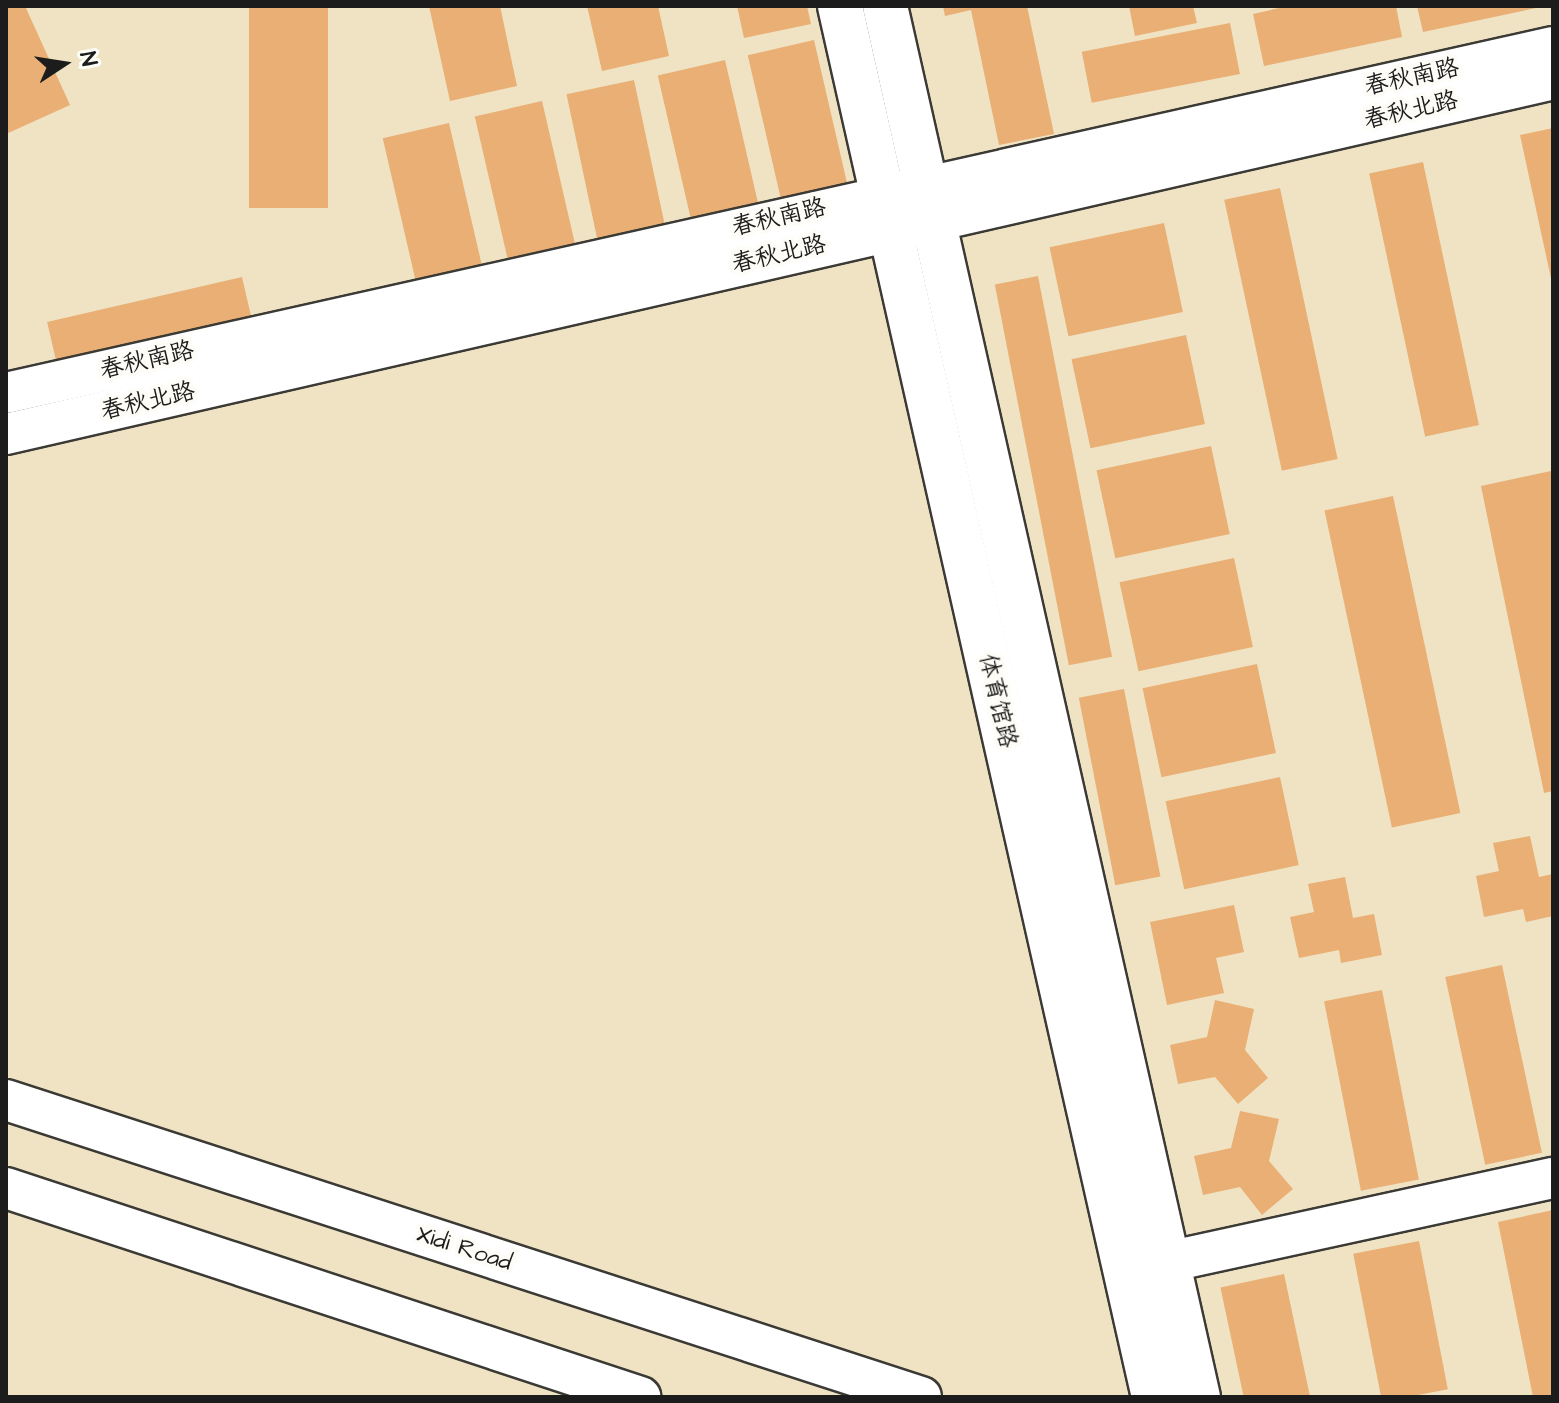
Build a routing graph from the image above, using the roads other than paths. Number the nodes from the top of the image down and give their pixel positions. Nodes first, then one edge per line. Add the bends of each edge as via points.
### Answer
1 (840, 6) edge
2 (885, 6) edge
3 (1553, 47) edge
4 (1553, 79) edge
5 (929, 202) junction
6 (886, 212) junction
7 (6, 393) edge
8 (6, 434) edge
9 (6, 1100) edge
10 (1553, 1178) edge
11 (6, 1188) edge
12 (1167, 1262) junction
13 (640, 1397) edge
14 (921, 1397) edge
15 (1154, 1397) edge
16 (1198, 1397) edge

1 - 6 main road, 体育馆路
2 - 5 main road, 体育馆路
3 - 5 street, 春秋南路
4 - 5 street, 春秋北路
5 - 6 street, 春秋南路
5 - 12 main road, 体育馆路
6 - 7 street, 春秋南路
6 - 8 street, 春秋北路
6 - 15 main road, 体育馆路
9 - 14 street, Xidi Road
10 - 12 street
11 - 13 street
12 - 16 main road, 体育馆路

